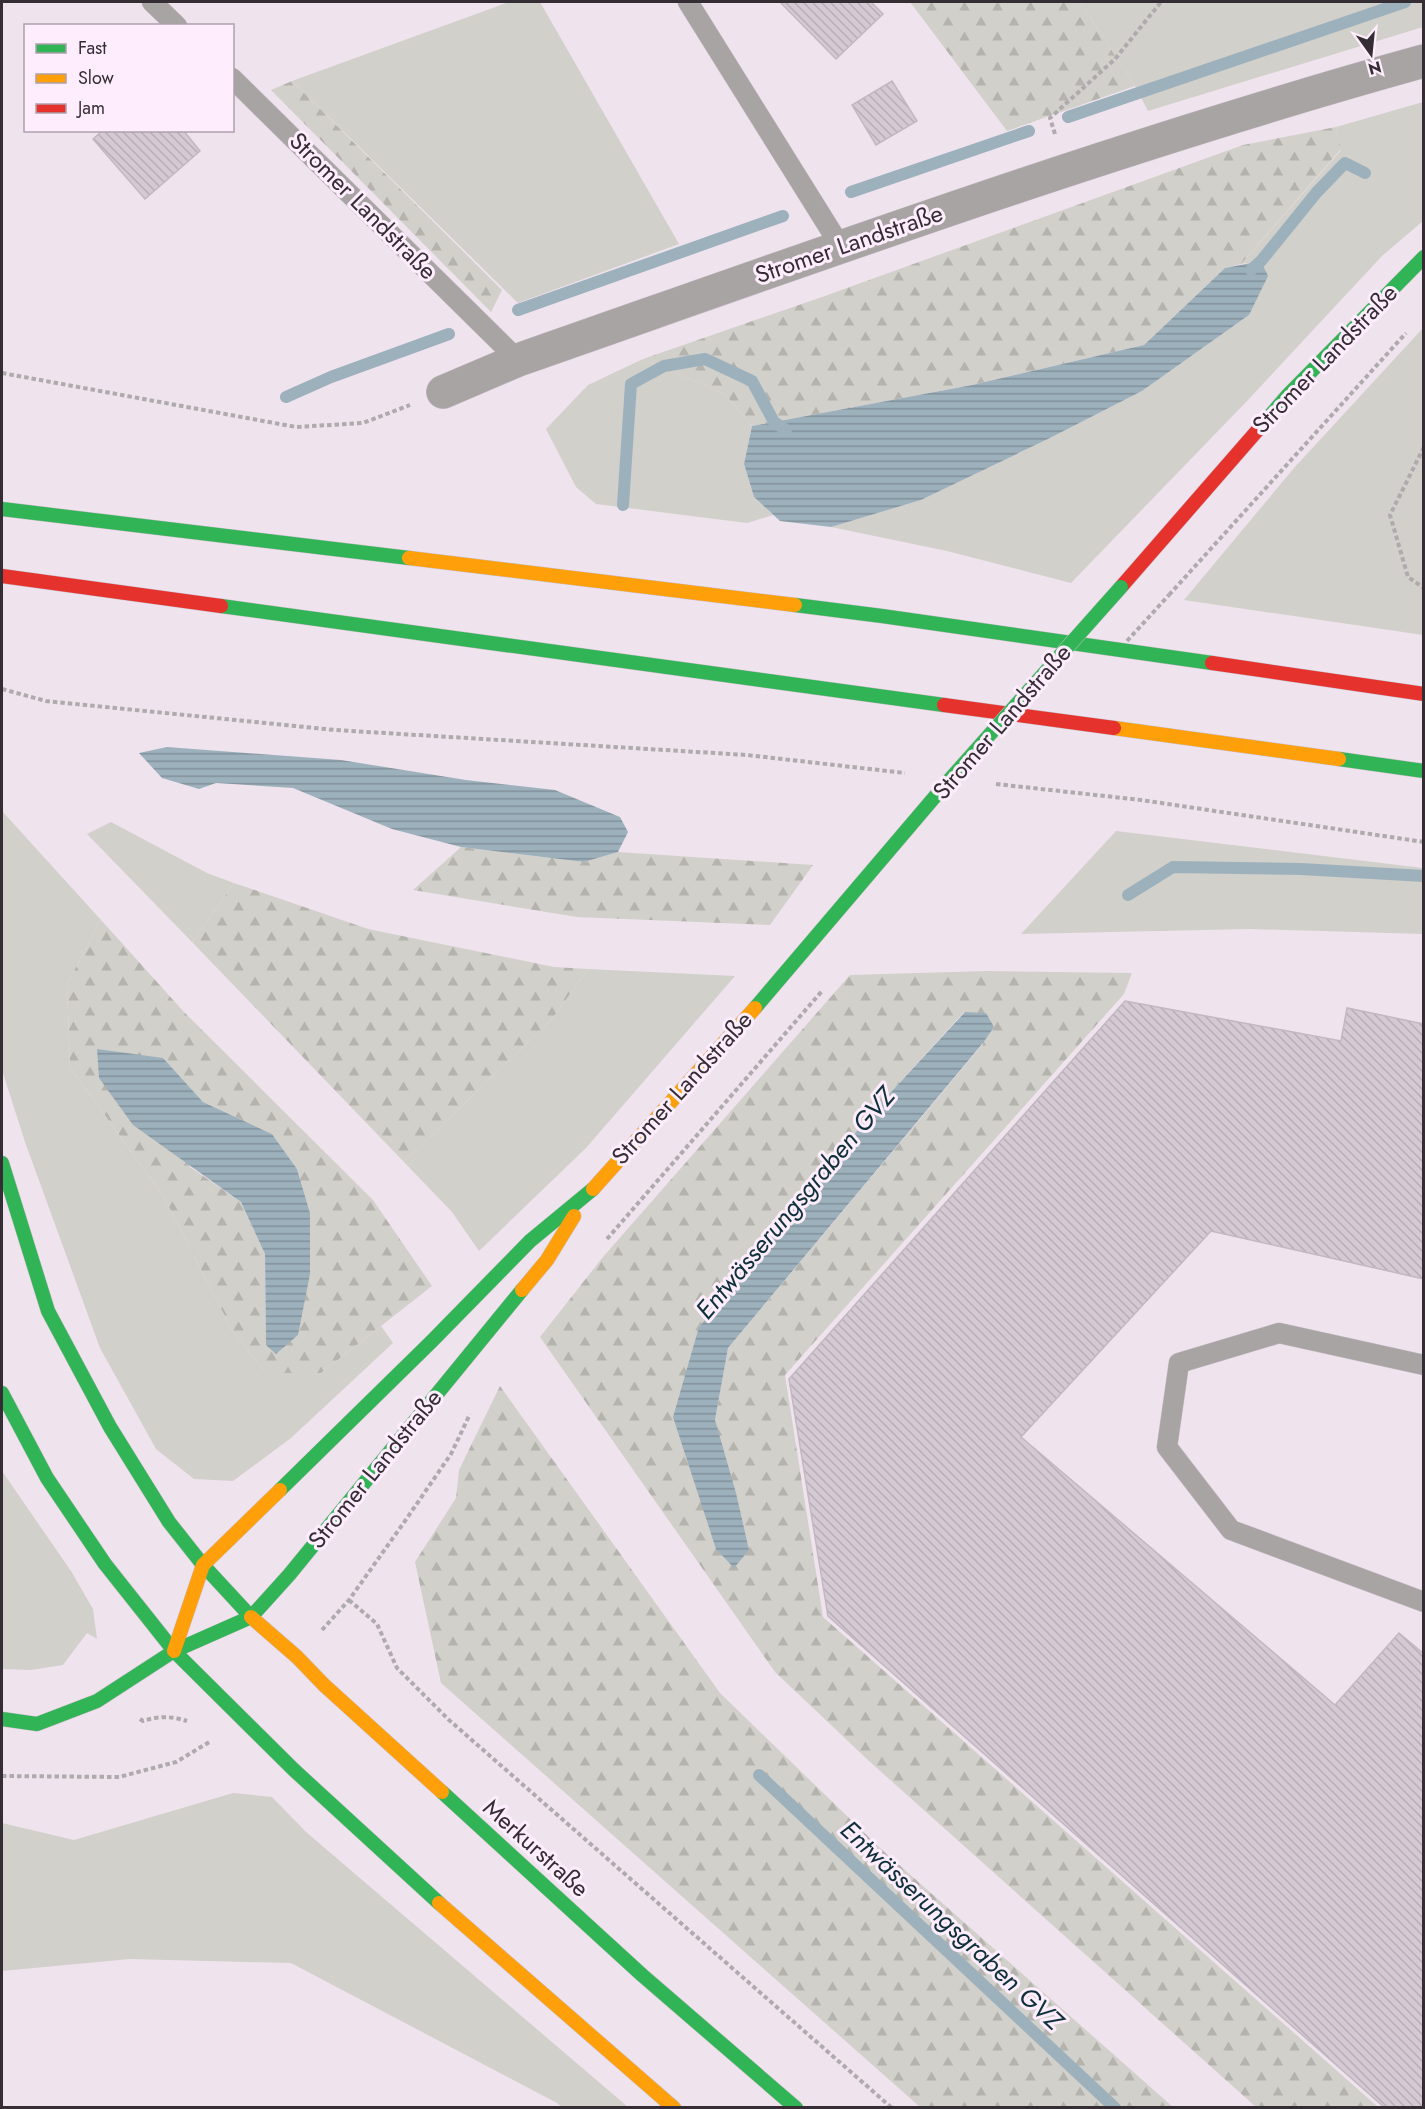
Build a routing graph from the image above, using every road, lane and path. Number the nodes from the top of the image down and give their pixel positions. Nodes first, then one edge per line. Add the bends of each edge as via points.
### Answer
1 (152, 2) edge
2 (688, 2) edge
3 (1161, 2) edge
4 (175, 24) edge
5 (1424, 61) edge
6 (234, 80) edge
7 (1066, 169) junction
8 (841, 247) junction
9 (1424, 257) edge
10 (1412, 326) dead end
11 (518, 360) junction
12 (2, 373) edge
13 (443, 392) joint
14 (1424, 447) edge
15 (2, 509) edge
16 (2, 576) edge
17 (1424, 588) edge
18 (1169, 595) dead end
19 (2, 689) edge
20 (1424, 694) edge
21 (1424, 771) edge
22 (909, 774) dead end
23 (991, 783) dead end
24 (1424, 842) edge
25 (805, 1012) dead end
26 (2, 1163) edge
27 (588, 1194) junction
28 (604, 1241) dead end
29 (1424, 1365) edge
30 (2, 1393) edge
31 (473, 1408) dead end
32 (204, 1565) junction
33 (1424, 1602) edge
34 (250, 1617) junction
35 (174, 1651) junction
36 (115, 1689) junction
37 (2, 1719) edge
38 (193, 1723) dead end
39 (208, 1732) dead end
40 (216, 1738) dead end
41 (674, 2108) edge
42 (796, 2108) edge
43 (892, 2108) edge

1 - 4 lane
2 - 8 lane
3 - 7 path via 1115,59 1050,118
5 - 7 street, Stromer Landstraße
6 - 11 lane, Stromer Landstraße
7 - 8 street, Stromer Landstraße
8 - 11 street, Stromer Landstraße
9 - 27 main road, Stromer Landstraße, bridge via 1287,396
10 - 18 path
11 - 13 street, Stromer Landstraße
12 - 13 path via 296,427 363,423
14 - 17 path via 1390,515 1408,577
15 - 20 main road via 882,616
16 - 21 main road
19 - 22 path via 46,701 324,729 747,755
23 - 24 path via 1141,800
25 - 28 path
26 - 32 main road, Merkurstraße via 48,1311 110,1427 169,1522
27 - 32 main road, Stromer Landstraße via 530,1241
27 - 34 main road, Stromer Landstraße via 547,1260
29 - 33 lane via 1279,1333 1179,1363 1167,1447 1231,1530
30 - 35 main road via 47,1478 105,1564
31 - 43 path via 451,1455 349,1600 377,1624 397,1668 449,1720
32 - 34 main road, Merkurstraße
32 - 35 main road, Stromer Landstraße
34 - 35 main road, Stromer Landstraße
34 - 42 main road, Merkurstraße via 642,1976
35 - 36 main road, Stromer Landstraße
35 - 41 main road via 309,1786
36 - 37 main road, Stromer Landstraße via 98,1701 37,1724
36 - 38 path via 143,1721 176,1717
39 - 40 path

